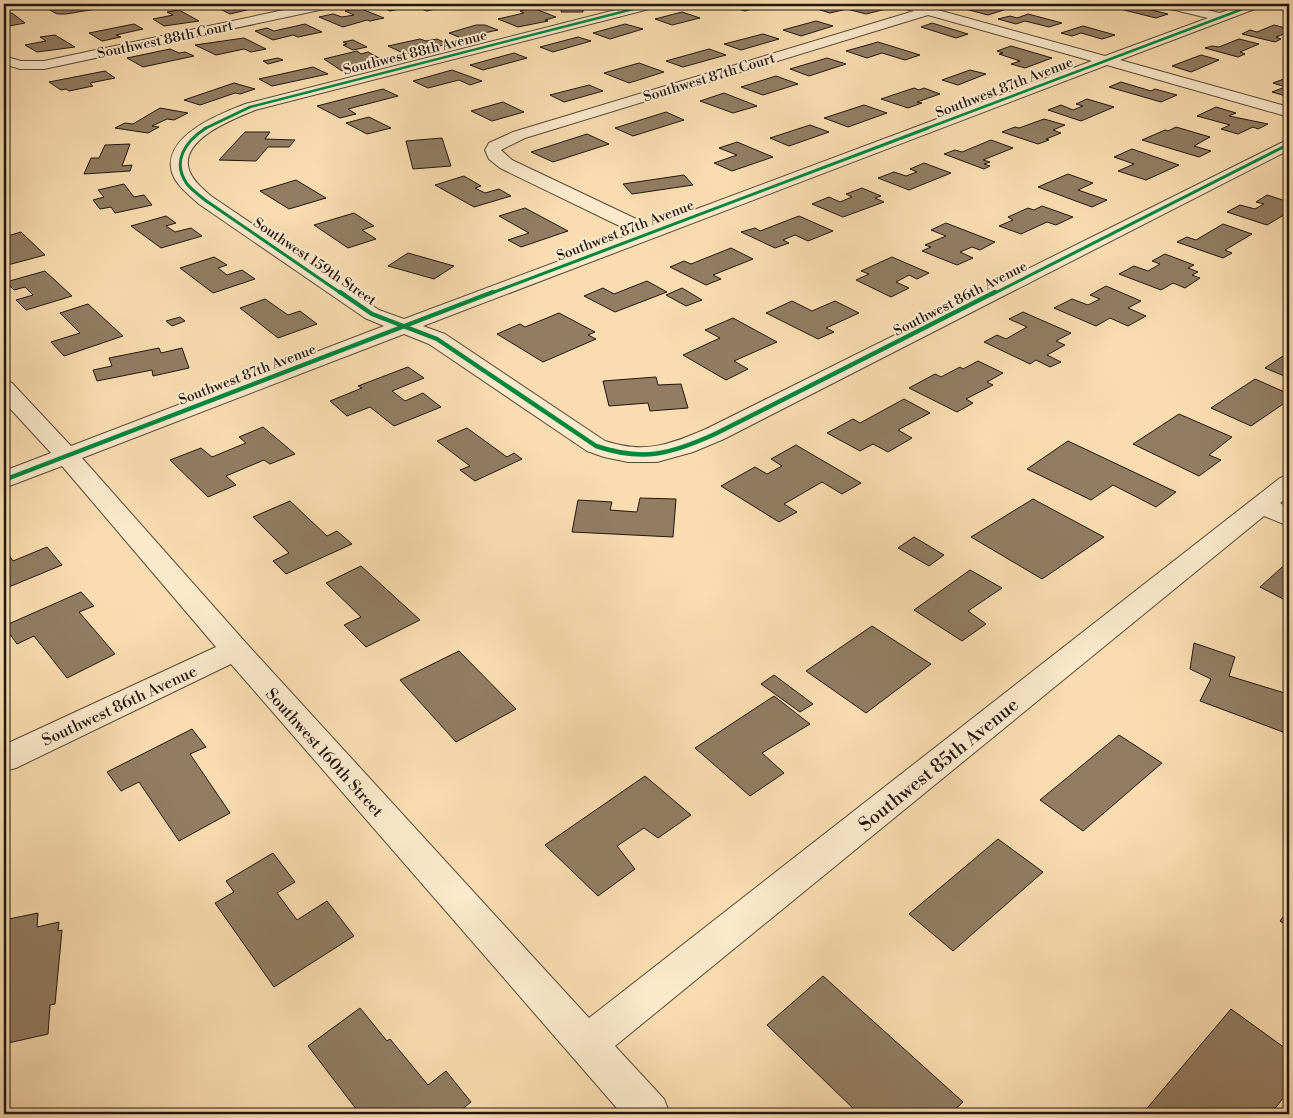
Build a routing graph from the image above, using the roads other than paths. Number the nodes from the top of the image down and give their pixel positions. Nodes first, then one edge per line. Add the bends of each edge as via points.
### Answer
1 (4, 4) edge
2 (8, 4) edge
3 (329, 4) edge
4 (904, 4) edge
5 (1166, 4) edge
6 (1256, 4) edge
7 (643, 5) edge
8 (928, 11) junction
9 (1221, 17) junction
10 (4, 60) edge
11 (1106, 61) junction
12 (1289, 112) edge
13 (190, 140) joint
14 (1289, 144) edge
15 (650, 233) junction
16 (404, 326) junction
17 (4, 388) edge
18 (66, 456) junction
19 (635, 456) joint
20 (4, 480) edge
21 (1289, 483) edge
22 (1276, 511) edge
23 (235, 650) junction
24 (4, 760) edge
25 (586, 1044) junction
26 (649, 1114) edge

1 - 2 street
3 - 10 street, Southwest 88th Court via 71,59 30,66
4 - 8 street
5 - 9 street
6 - 9 street, Southwest 87th Avenue
7 - 13 street, Southwest 88th Avenue via 269,101 224,118
8 - 11 street
8 - 15 street, Southwest 87th Court via 519,135 499,143 493,150 495,156 506,164
9 - 11 street, Southwest 87th Avenue
11 - 12 street
11 - 15 street, Southwest 87th Avenue
13 - 16 street, Southwest 159th Street via 179,156 178,166 180,175 194,192 372,314
14 - 19 street, Southwest 86th Avenue via 715,434 672,453
15 - 16 street, Southwest 87th Avenue
16 - 18 street, Southwest 87th Avenue
16 - 19 street, Southwest 159th Street via 437,339 596,446
17 - 18 street, Southwest 160th Street
18 - 20 street, Southwest 87th Avenue
18 - 23 street, Southwest 160th Street
21 - 22 street, Southwest 85th Avenue
22 - 25 street, Southwest 85th Avenue
23 - 24 street, Southwest 86th Avenue
23 - 25 street, Southwest 160th Street
25 - 26 street, Southwest 160th Street

